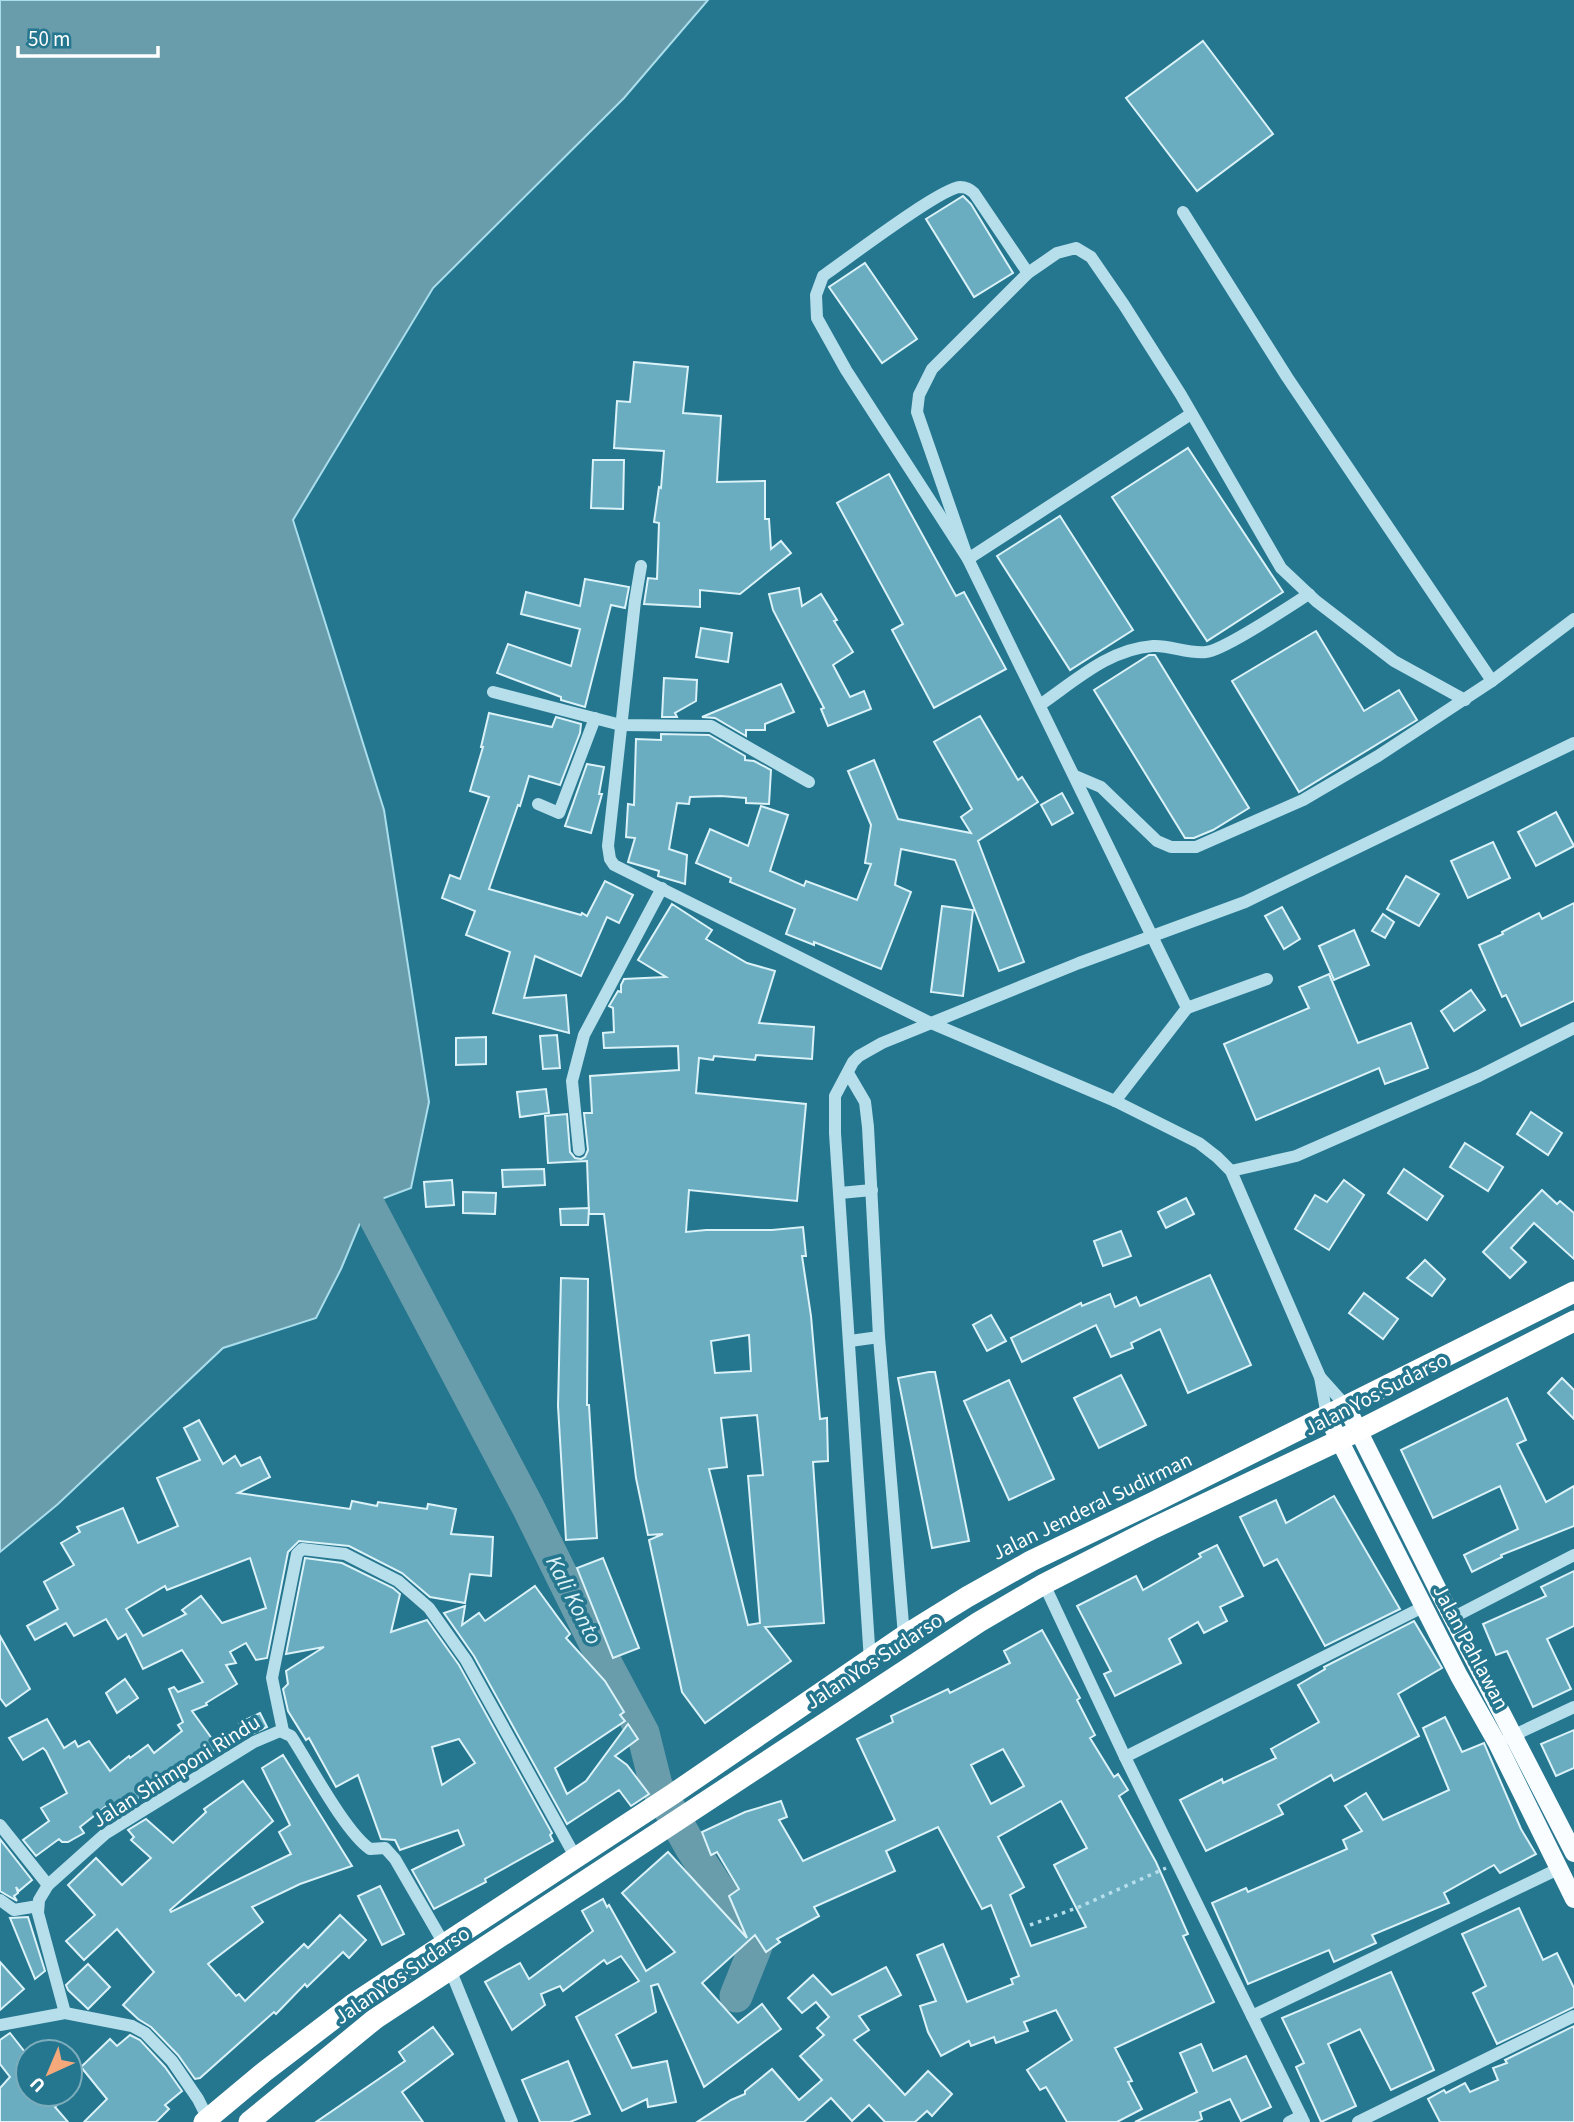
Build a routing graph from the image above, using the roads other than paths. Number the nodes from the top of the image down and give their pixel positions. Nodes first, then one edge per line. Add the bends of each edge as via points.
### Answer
1 (1183, 212) dead end
2 (1028, 273) junction
3 (1191, 414) junction
4 (968, 559) junction
5 (641, 566) dead end
6 (1309, 594) junction
7 (1574, 619) edge
8 (1492, 681) junction
9 (493, 692) dead end
10 (1465, 700) junction
11 (1040, 705) junction
12 (595, 718) junction
13 (621, 724) junction
14 (1574, 743) edge
15 (1075, 776) junction
16 (809, 782) dead end
17 (538, 804) dead end
18 (662, 888) junction
19 (1153, 935) junction
20 (1267, 979) dead end
21 (1187, 1009) junction
22 (931, 1024) junction
23 (1574, 1028) edge
24 (848, 1073) junction
25 (1115, 1101) junction
26 (579, 1150) dead end
27 (1231, 1171) junction
28 (872, 1190) junction
29 (840, 1193) junction
30 (1574, 1292) edge
31 (1574, 1321) edge
32 (879, 1337) junction
33 (850, 1341) junction
34 (1320, 1377) junction
35 (1336, 1411) junction
36 (1358, 1431) junction
37 (1339, 1441) junction
38 (1574, 1555) edge
39 (1044, 1584) junction
40 (1423, 1606) junction
41 (1452, 1618) junction
42 (904, 1636) junction
43 (870, 1661) junction
44 (1574, 1707) edge
45 (283, 1731) junction
46 (1505, 1739) junction
47 (1125, 1757) junction
48 (664, 1799) joint
49 (0, 1825) edge
50 (1574, 1853) edge
51 (576, 1858) junction
52 (1558, 1869) junction
53 (48, 1885) junction
54 (1574, 1899) edge
55 (0, 1900) edge
56 (38, 1906) junction
57 (443, 1942) junction
58 (450, 1969) junction
59 (65, 2013) junction
60 (1252, 2016) junction
61 (1574, 2016) edge
62 (0, 2025) edge
63 (1303, 2119) edge
64 (206, 2120) edge
65 (249, 2122) edge
66 (512, 2122) edge
67 (1289, 2122) edge
68 (1358, 2122) edge

1 - 8 street via 1287,377
2 - 3 street via 1056,253 1076,248 1091,257
2 - 4 street via 932,369 919,395 917,412
2 - 4 street via 974,193 958,187 823,276 816,295 817,318 846,370
3 - 4 street
3 - 6 street via 1281,568
4 - 11 street
5 - 13 street
6 - 10 street via 1394,661
6 - 11 street via 1207,652 1155,646 1127,649
7 - 8 street
8 - 10 street
9 - 12 street
10 - 15 street via 1303,800 1196,847 1171,847 1157,841 1101,787
11 - 15 street
12 - 13 street
12 - 17 street via 559,813
13 - 16 street via 711,726
13 - 18 street via 610,859 618,868
14 - 19 street via 1245,902
15 - 19 street
18 - 22 street
18 - 26 street via 584,1035 572,1081
19 - 21 street
19 - 22 street
20 - 21 street
21 - 25 street
22 - 24 street via 859,1056
22 - 25 street
23 - 27 street via 1479,1076 1296,1156
24 - 28 street via 865,1102
24 - 29 street via 835,1097
25 - 27 street via 1199,1143
27 - 34 street
28 - 29 street
28 - 32 street
29 - 33 street
30 - 35 highway, Jalan Jenderal Sudirman
31 - 36 highway, Jalan Yos Sudarso
32 - 33 street
32 - 42 street
33 - 43 street
34 - 35 street
34 - 35 street
35 - 36 main road, Jalan Pahlawan
35 - 37 main road, Jalan Pahlawan
35 - 42 highway, Jalan Jenderal Sudirman via 1031,1561
36 - 37 highway, Jalan Yos Sudarso
36 - 41 main road, Jalan Pahlawan
37 - 39 highway, Jalan Yos Sudarso
37 - 40 main road, Jalan Pahlawan
38 - 41 street
39 - 47 street
39 - 58 highway, Jalan Yos Sudarso
40 - 46 main road, Jalan Pahlawan via 1459,1676
40 - 47 street
41 - 46 main road, Jalan Pahlawan
42 - 43 highway, Jalan Jenderal Sudirman
43 - 48 highway, Jalan Jenderal Sudirman
44 - 46 street
45 - 51 street via 272,1678 297,1554 302,1549 345,1553 398,1581 429,1608 466,1660
45 - 53 street, Jalan Shimponi Rindu via 254,1742 105,1834
45 - 57 street, Jalan Shimponi Rindu via 291,1736 363,1844 369,1849 385,1848 396,1858
46 - 50 main road, Jalan Pahlawan
46 - 52 main road, Jalan Pahlawan
47 - 60 street
48 - 51 highway, Jalan Yos Sudarso
49 - 53 street
51 - 57 highway, Jalan Yos Sudarso
52 - 54 main road, Jalan Pahlawan
52 - 60 street
53 - 56 street, Jalan Shimponi Rindu
55 - 56 street via 13,1910
56 - 59 street
57 - 64 highway, Jalan Yos Sudarso via 353,2004
58 - 65 highway, Jalan Yos Sudarso via 375,2020
58 - 66 street
59 - 62 street
59 - 64 street via 132,2026 145,2033 198,2099
60 - 63 street
61 - 68 street
63 - 67 street

